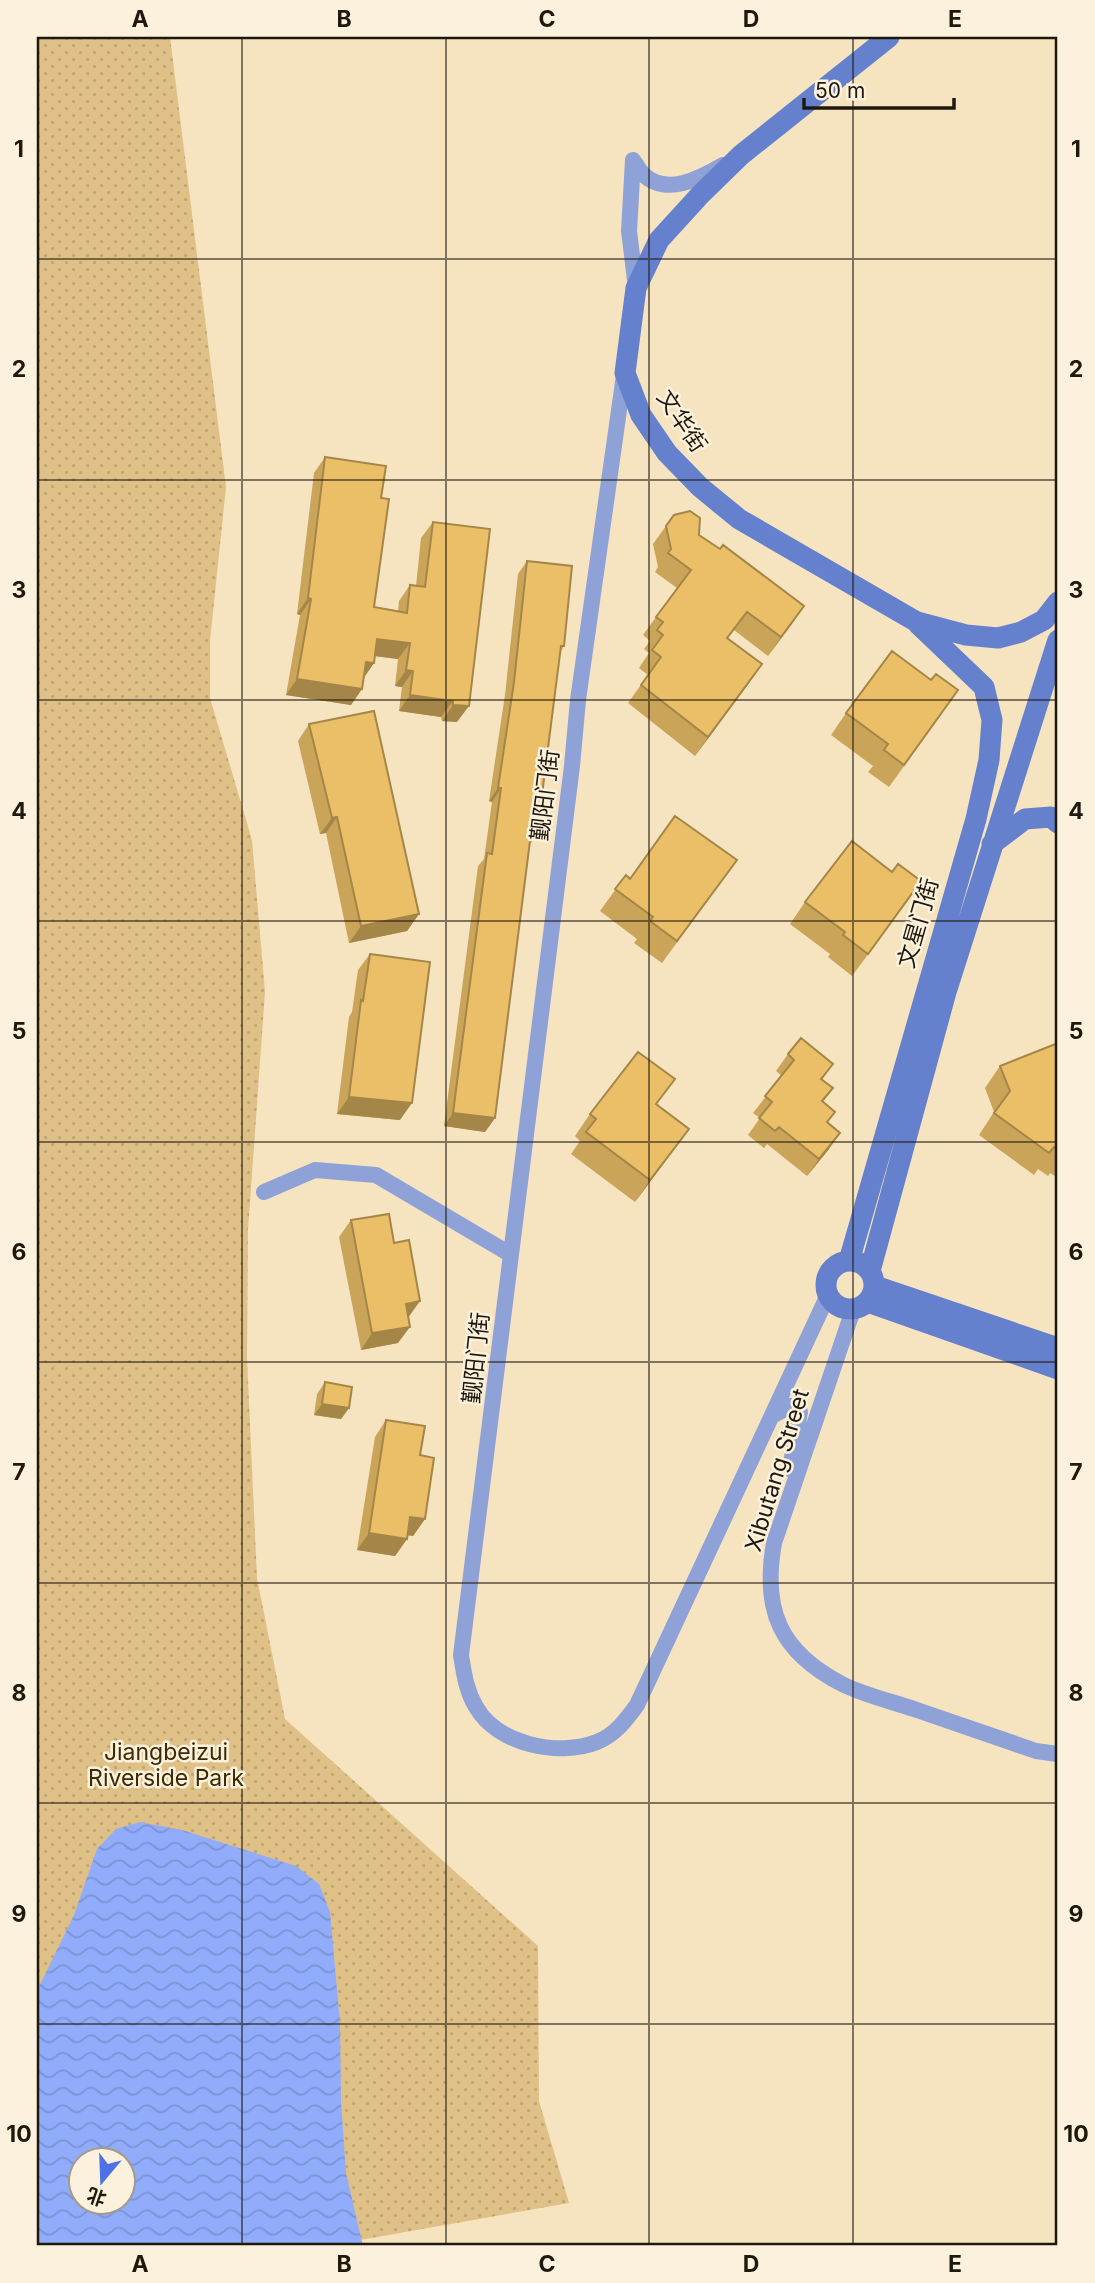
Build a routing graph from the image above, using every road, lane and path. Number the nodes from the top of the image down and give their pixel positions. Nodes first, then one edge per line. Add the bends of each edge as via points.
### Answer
1 (889, 37) edge
2 (741, 155) junction
3 (636, 288) junction
4 (625, 373) junction
5 (1058, 602) edge
6 (917, 622) junction
7 (1058, 640) edge
8 (1058, 823) edge
9 (992, 844) junction
10 (264, 1192) dead end
11 (509, 1254) junction
12 (849, 1261) junction
13 (867, 1292) junction
14 (828, 1295) junction
15 (1058, 1348) edge
16 (1058, 1369) edge
17 (772, 1416) junction
18 (787, 1499) junction
19 (1058, 1754) edge

1 - 2 street, 文华街
2 - 3 street, 文华街 via 659,240
2 - 3 street via 696,180 677,185 644,175 633,160 628,231
3 - 4 street, 文华街
4 - 6 street, 文华街 via 641,415 667,453 700,488 739,519
4 - 11 street, 觐阳门街 via 578,700
5 - 6 street, 文华街 via 1044,620 998,638
6 - 12 street, 文星门街 via 984,687 992,720 989,760
7 - 9 street, 文星门街
8 - 9 street via 1051,817 1025,819
9 - 13 street, 文星门街 via 946,992
10 - 11 street via 315,1170 376,1175
11 - 17 street, 觐阳门街 via 461,1655 465,1683 477,1709 500,1733 569,1750 600,1741 622,1726
12 - 13 street via 864,1265
12 - 14 street via 829,1272
13 - 14 street via 838,1306
13 - 15 street
13 - 16 street
13 - 18 street, Xibutang Street
14 - 17 street, 觐阳门街
17 - 18 street via 790,1405 800,1412
18 - 19 street, Xibutang Street via 769,1571 772,1607 789,1642 812,1666 844,1685 1036,1751

